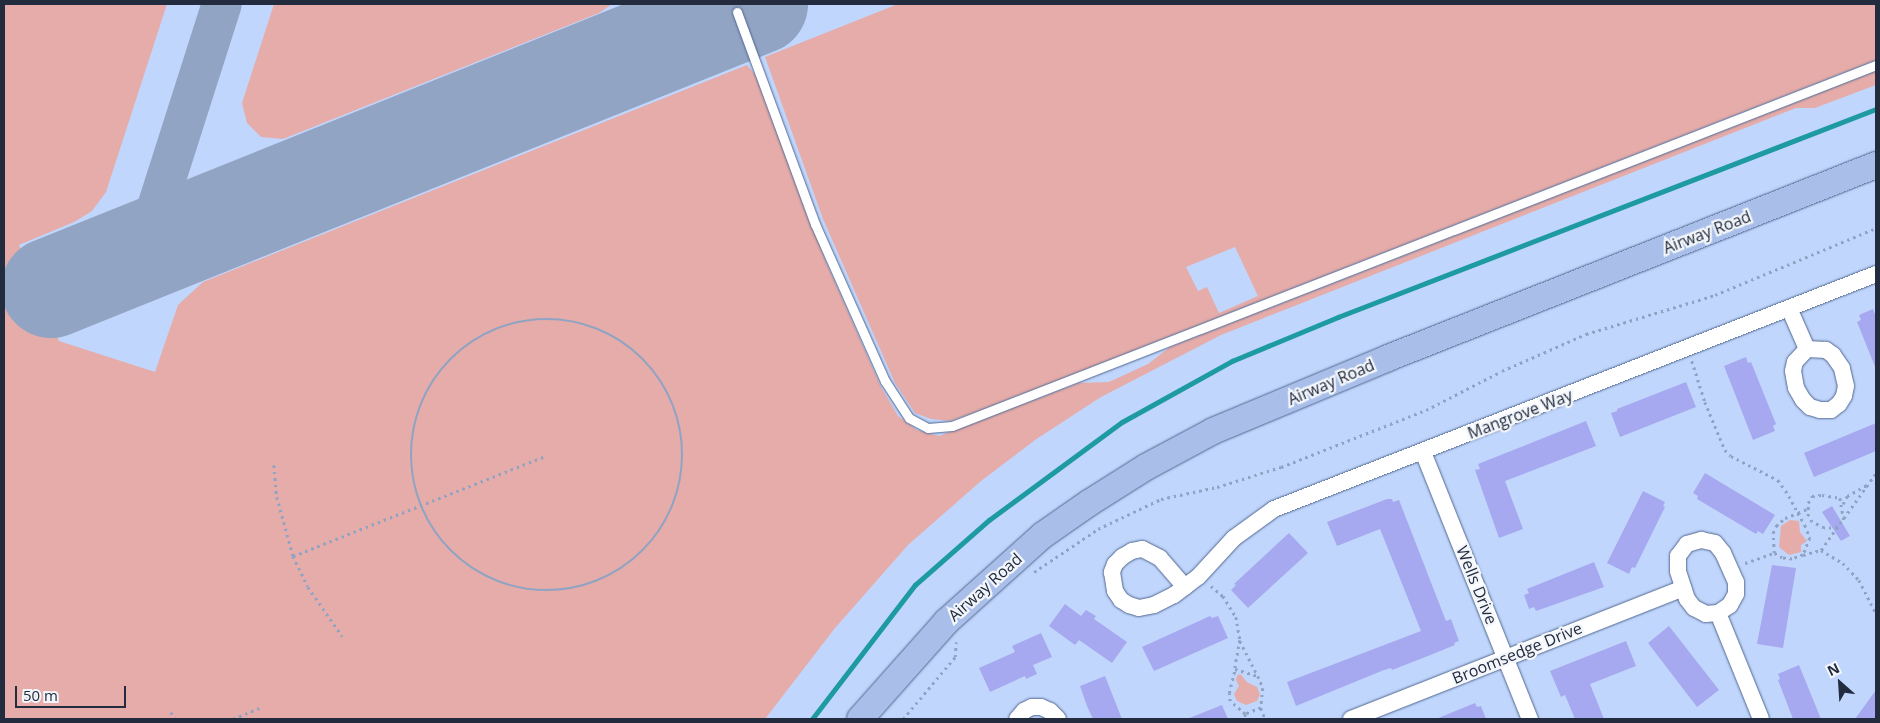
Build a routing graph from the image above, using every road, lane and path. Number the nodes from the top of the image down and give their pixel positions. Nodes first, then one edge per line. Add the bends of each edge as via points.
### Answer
1 (737, 12) dead end
2 (1876, 65) edge
3 (1876, 165) edge
4 (1876, 228) edge
5 (1876, 274) edge
6 (1790, 308) junction
7 (1688, 348) junction
8 (1807, 349) dead end
9 (1424, 452) junction
10 (545, 456) dead end
11 (274, 465) dead end
12 (1876, 473) edge
13 (1870, 483) junction
14 (421, 505) junction
15 (1842, 506) junction
16 (1807, 509) junction
17 (1798, 513) junction
18 (1844, 520) junction
19 (1838, 528) junction
20 (1821, 550) junction
21 (1774, 553) junction
22 (1803, 555) junction
23 (293, 556) junction
24 (1731, 568) junction
25 (1029, 575) dead end
26 (1191, 582) joint
27 (1683, 588) junction
28 (1718, 613) junction
29 (1876, 613) edge
30 (342, 636) dead end
31 (956, 638) dead end
32 (1240, 640) junction
33 (1506, 657) junction
34 (1235, 669) junction
35 (1258, 676) junction
36 (1263, 688) junction
37 (1258, 690) dead end
38 (261, 707) dead end
39 (1261, 708) junction
40 (171, 712) dead end
41 (1245, 714) junction
42 (175, 719) edge
43 (234, 719) edge
44 (860, 719) edge
45 (903, 719) edge
46 (1016, 719) edge
47 (1058, 719) edge
48 (1247, 719) edge
49 (1265, 719) edge
50 (1351, 719) edge
51 (1530, 719) edge
52 (1761, 719) edge

1 - 2 lane via 815,224 885,382 909,418 928,428 952,426
3 - 44 main road, Airway Road via 1212,431 1146,467 1043,535 946,622
4 - 25 path via 1715,295 1586,334 1502,371 1426,410 1281,467 1161,499 1098,529
5 - 6 street, Mangrove Way
6 - 7 street, Mangrove Way
6 - 8 street
7 - 9 street, Mangrove Way
7 - 17 path via 1725,450 1778,480
9 - 26 street, Mangrove Way via 1274,509 1234,538
9 - 33 street, Wells Drive
10 - 14 path
11 - 23 path via 277,497
12 - 13 path
13 - 15 path via 1847,496
13 - 18 path
14 - 14 path via 414,490 410,443 422,397 450,358 489,331 530,319 573,320 614,335 647,362 671,397 683,438 681,481 666,521 640,555 604,579 558,591 511,587 468,567 434,533
14 - 23 path
15 - 16 path via 1840,498 1822,495 1812,496
15 - 18 path
16 - 17 path
16 - 19 path via 1808,516 1816,525
17 - 21 path via 1776,526 1772,533
17 - 22 path via 1810,538
18 - 19 path
19 - 20 path
20 - 22 path
20 - 29 path via 1843,563 1859,580
21 - 22 path via 1792,559
21 - 24 path
23 - 30 path via 308,587
24 - 27 street via 1715,543 1701,540 1687,544 1678,556
24 - 28 street via 1736,594 1730,605
26 - 32 path via 1223,596 1236,617
27 - 28 street via 1694,608 1706,614
27 - 33 street, Broomsedge Drive
28 - 52 street
31 - 45 path via 955,657
32 - 34 path
32 - 35 path
33 - 50 street, Broomsedge Drive
33 - 51 street, Wells Drive
34 - 35 path
34 - 41 path via 1230,701
35 - 36 path
36 - 37 path
36 - 39 path
38 - 43 path
39 - 41 path
39 - 49 path
40 - 42 path
41 - 48 path
46 - 47 street via 1032,707 1041,707 1050,710

